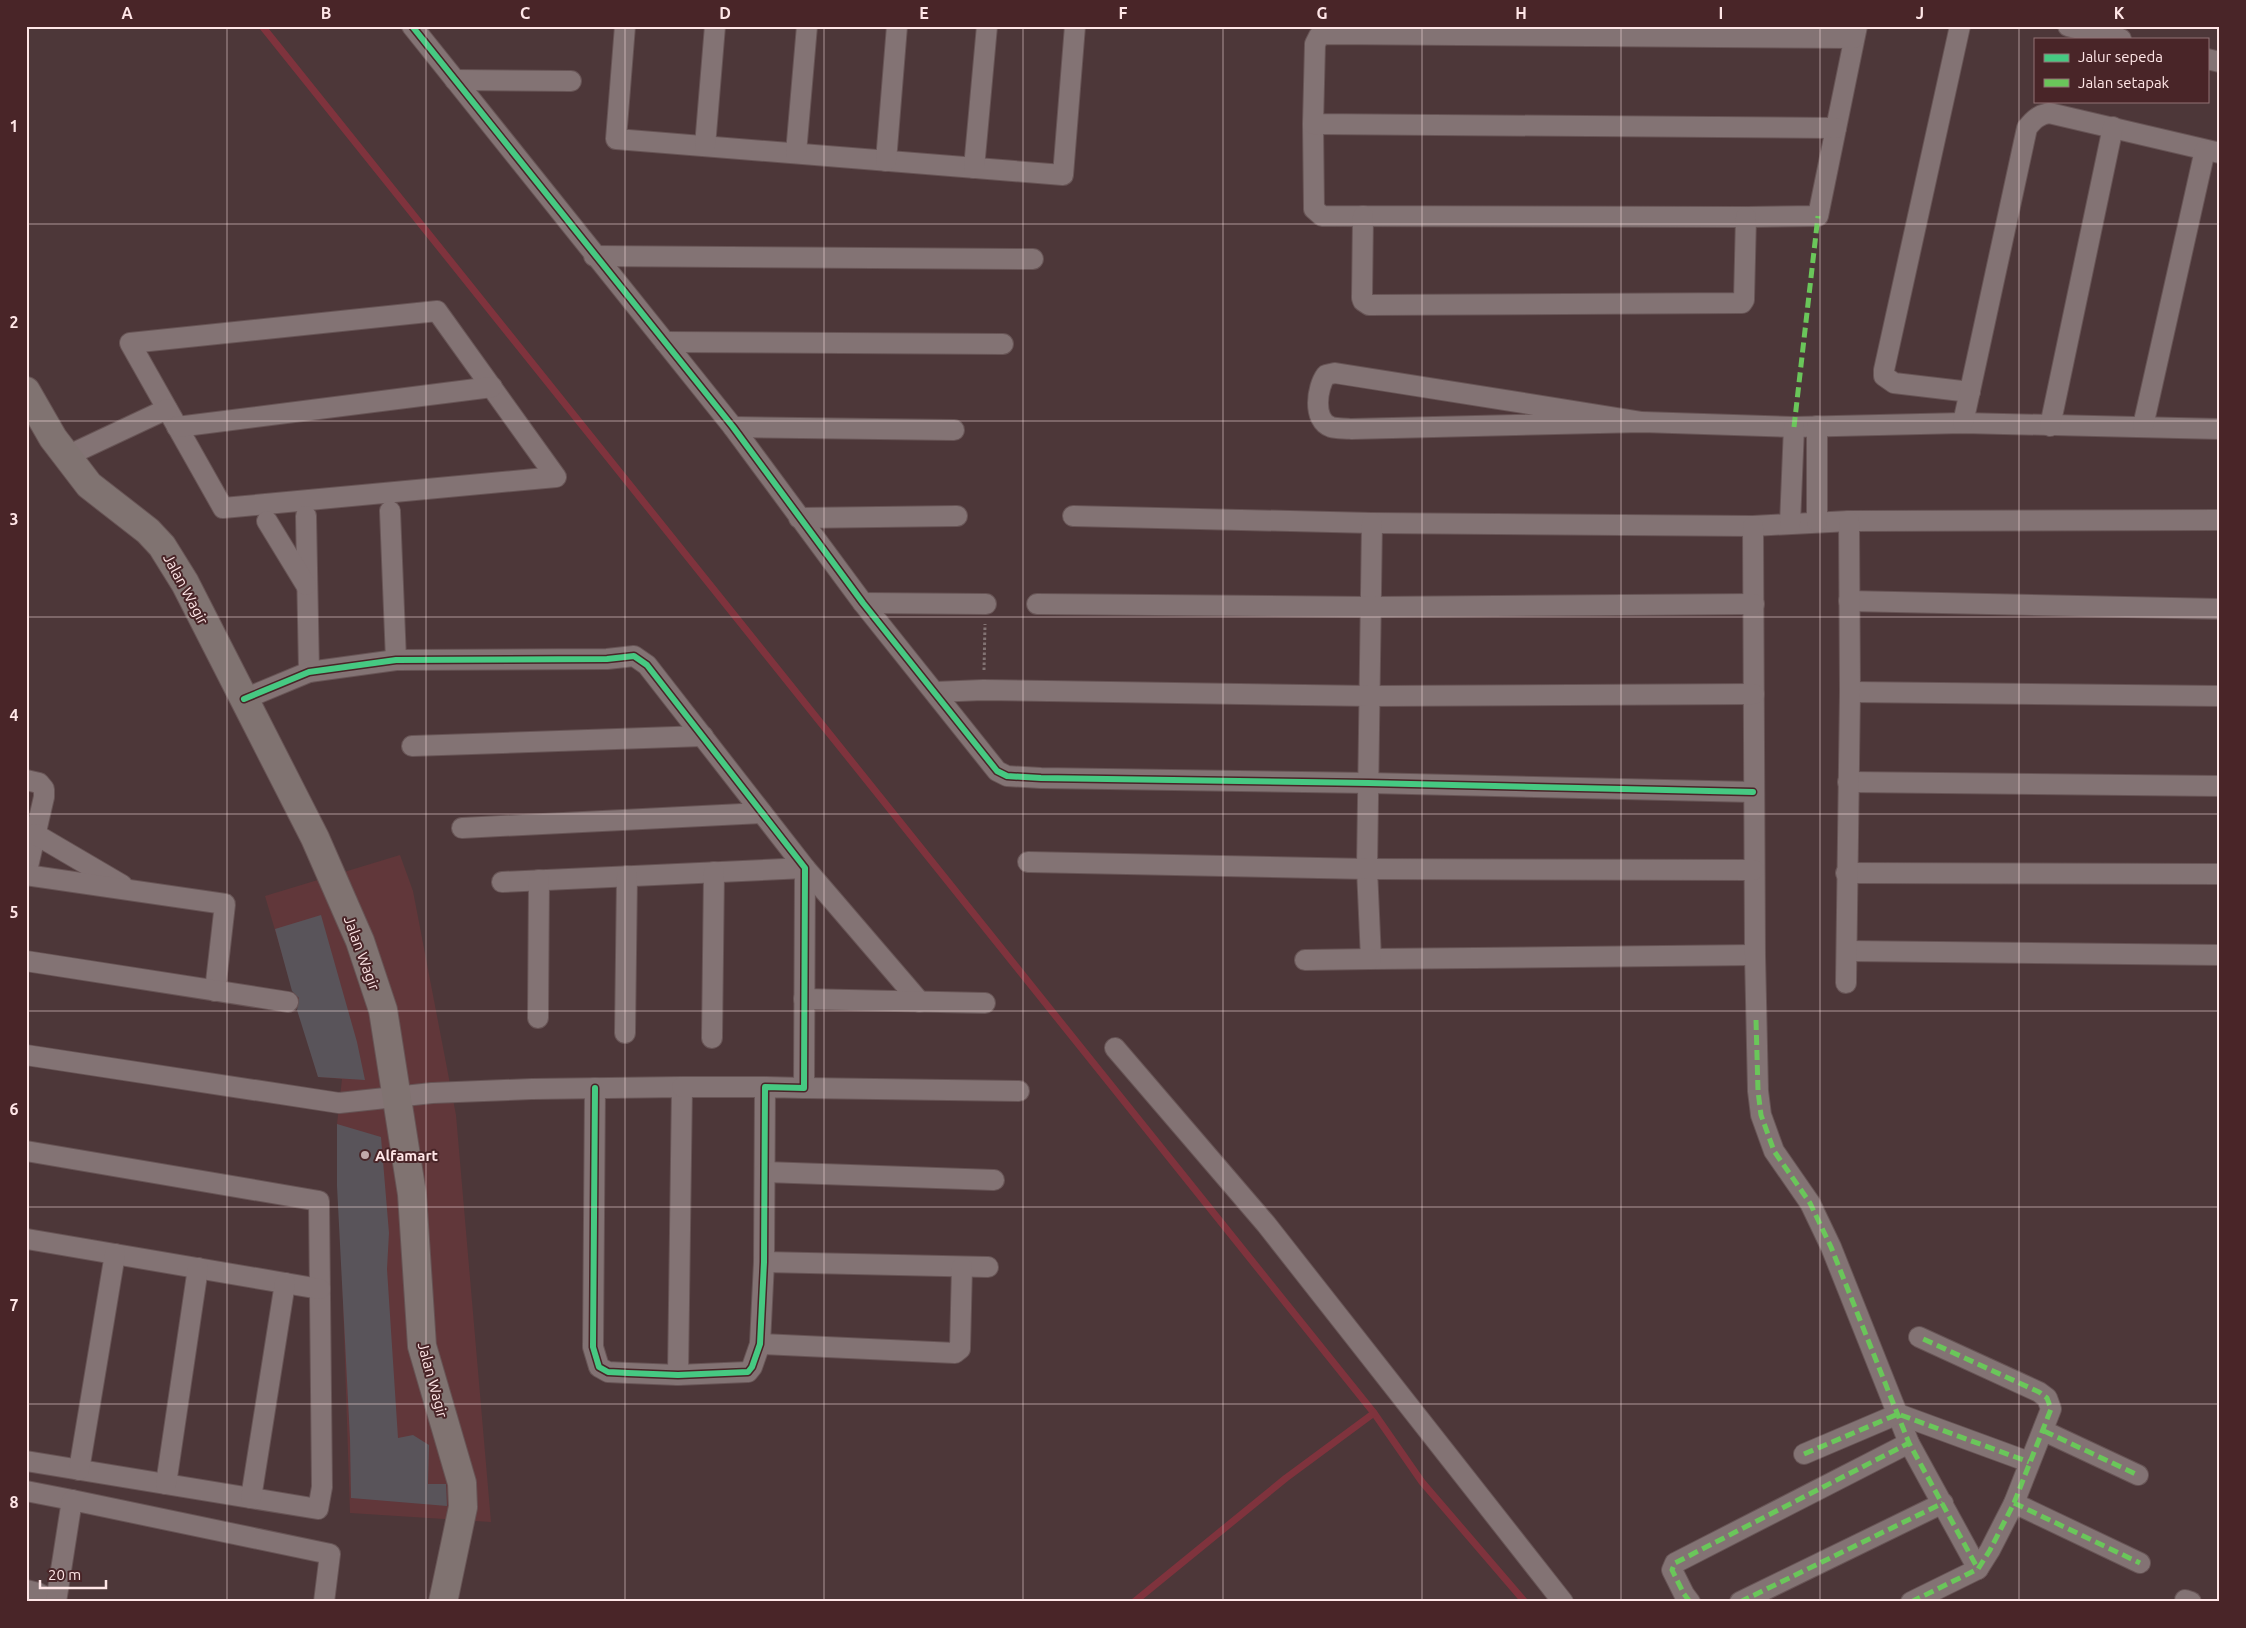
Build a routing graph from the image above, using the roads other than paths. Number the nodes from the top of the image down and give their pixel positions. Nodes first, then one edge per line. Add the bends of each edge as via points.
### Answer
1 (412, 26) edge
2 (625, 26) edge
3 (715, 26) edge
4 (807, 26) edge
5 (897, 26) edge
6 (987, 26) edge
7 (1075, 26) edge
8 (1960, 26) edge
9 (2068, 26) edge
10 (1855, 32) edge
11 (2117, 38) edge
12 (455, 80) junction
13 (571, 81) dead end
14 (1313, 124) junction
15 (1836, 128) junction
16 (2114, 128) junction
17 (704, 146) junction
18 (2213, 151) edge
19 (796, 153) junction
20 (886, 160) junction
21 (974, 168) junction
22 (1363, 216) junction
23 (1746, 218) junction
24 (594, 256) junction
25 (1033, 260) dead end
26 (665, 342) junction
27 (1002, 344) dead end
28 (492, 387) junction
29 (26, 391) edge
30 (1970, 392) junction
31 (167, 409) junction
32 (1642, 422) junction
33 (1963, 423) junction
34 (1818, 426) junction
35 (2050, 426) junction
36 (2142, 426) junction
37 (177, 427) junction
38 (1794, 427) junction
39 (733, 428) junction
40 (2220, 429) edge
41 (954, 430) dead end
42 (67, 456) junction
43 (390, 511) dead end
44 (306, 516) dead end
45 (957, 516) dead end
46 (1074, 516) dead end
47 (799, 518) junction
48 (2220, 520) edge
49 (267, 521) dead end
50 (1849, 521) junction
51 (1372, 522) junction
52 (1816, 522) junction
53 (1790, 524) junction
54 (1753, 526) junction
55 (307, 587) junction
56 (1849, 601) junction
57 (863, 603) junction
58 (986, 604) road end
59 (1037, 604) dead end
60 (1754, 604) junction
61 (1371, 607) junction
62 (2220, 609) edge
63 (396, 660) junction
64 (309, 672) junction
65 (935, 692) junction
66 (1850, 692) junction
67 (1754, 694) junction
68 (1371, 696) junction
69 (2220, 696) edge
70 (244, 699) junction
71 (703, 736) junction
72 (412, 746) dead end
73 (26, 780) edge
74 (1848, 782) junction
75 (1369, 783) junction
76 (2220, 786) edge
77 (1753, 792) junction
78 (762, 813) junction
79 (462, 828) dead end
80 (36, 834) junction
81 (1028, 862) dead end
82 (805, 868) junction
83 (1367, 869) junction
84 (1754, 870) junction
85 (714, 872) junction
86 (1846, 873) junction
87 (2220, 874) edge
88 (26, 875) edge
89 (627, 876) junction
90 (539, 880) junction
91 (502, 882) dead end
92 (130, 890) junction
93 (1847, 951) junction
94 (1755, 955) junction
95 (2220, 955) edge
96 (1371, 959) junction
97 (1305, 960) dead end
98 (26, 961) edge
99 (1846, 983) dead end
100 (215, 990) junction
101 (804, 999) junction
102 (288, 1002) dead end
103 (920, 1002) junction
104 (985, 1003) dead end
105 (538, 1018) dead end
106 (625, 1033) dead end
107 (712, 1038) dead end
108 (1115, 1048) dead end
109 (26, 1055) edge
110 (682, 1087) junction
111 (765, 1087) junction
112 (595, 1088) junction
113 (804, 1088) junction
114 (1018, 1091) dead end
115 (398, 1098) junction
116 (26, 1151) edge
117 (765, 1172) junction
118 (994, 1180) dead end
119 (27, 1238) edge
120 (26, 1243) edge
121 (115, 1254) junction
122 (764, 1262) junction
123 (962, 1267) junction
124 (988, 1267) dead end
125 (198, 1268) junction
126 (285, 1283) junction
127 (320, 1289) junction
128 (1919, 1337) dead end
129 (760, 1344) junction
130 (678, 1375) junction
131 (1898, 1414) junction
132 (2044, 1431) junction
133 (1909, 1443) junction
134 (1804, 1454) dead end
135 (26, 1461) edge
136 (2029, 1462) junction
137 (79, 1470) junction
138 (2138, 1475) dead end
139 (166, 1484) junction
140 (26, 1491) edge
141 (251, 1498) junction
142 (72, 1500) junction
143 (1943, 1503) junction
144 (2014, 1503) junction
145 (2140, 1563) dead end
146 (1978, 1569) junction
147 (26, 1590) edge
148 (56, 1602) edge
149 (324, 1602) edge
150 (443, 1602) edge
151 (1563, 1602) edge
152 (1690, 1602) edge
153 (1740, 1602) edge
154 (1911, 1602) edge

1 - 12 street
2 - 17 street via 616,138
3 - 17 street
4 - 19 street
5 - 20 street
6 - 21 street
7 - 21 street via 1063,175
8 - 30 street via 1884,376 1894,383
9 - 11 street
10 - 14 street via 1326,34 1319,36 1315,44
10 - 15 street
12 - 13 street
12 - 24 street
14 - 15 street
14 - 22 street via 1314,209 1322,216
15 - 23 street via 1818,216
16 - 18 street
16 - 30 street via 2041,114 2027,128
16 - 35 street
17 - 19 street
18 - 36 street
19 - 20 street
20 - 21 street
22 - 23 street
22 - 23 street via 1362,301 1369,305 1742,304
24 - 25 street
24 - 26 street
26 - 27 street
26 - 39 street
28 - 31 street via 437,311 130,343
28 - 37 street
28 - 37 street via 556,477 223,508
29 - 42 street, Jalan Wagir
30 - 33 street
31 - 37 street
31 - 42 street
32 - 32 street via 1332,428 1319,414 1319,395 1321,382 1326,375 1335,372
32 - 38 street
33 - 34 street
33 - 35 street
34 - 38 street
34 - 52 street
35 - 36 street
36 - 40 street
38 - 53 street
39 - 41 street
39 - 47 street
42 - 70 street, Jalan Wagir via 89,485 148,531 162,546
43 - 63 street
44 - 55 street
45 - 47 street
46 - 51 street
47 - 57 street
48 - 50 street
49 - 55 street
50 - 52 street
50 - 56 street
51 - 54 street
51 - 61 street
52 - 53 street
53 - 54 street
54 - 60 street
55 - 64 street
56 - 62 street
56 - 66 street
57 - 58 street
57 - 65 street
59 - 61 street
60 - 61 street
60 - 67 street
61 - 68 street
63 - 64 street
63 - 71 street via 607,659 634,656 647,665
64 - 70 street
65 - 68 street
65 - 75 street via 990,763 1007,776
66 - 69 street
66 - 74 street
67 - 68 street
67 - 77 street
68 - 75 street
70 - 115 street, Jalan Wagir via 315,838 360,941 383,1010
71 - 72 street
71 - 78 street
73 - 80 street via 39,782 44,788
74 - 76 street
74 - 86 street
75 - 77 street
75 - 83 street
77 - 84 street
78 - 79 street
78 - 82 street
80 - 88 street
80 - 92 street
81 - 83 street
82 - 85 street
82 - 101 street
82 - 103 street
83 - 84 street
83 - 96 street
84 - 94 street
85 - 89 street
85 - 107 street
86 - 87 street
86 - 93 street
88 - 92 street
89 - 90 street
89 - 106 street
90 - 91 street
90 - 105 street
92 - 100 street via 225,904
93 - 95 street
93 - 99 street
94 - 96 street
94 - 131 street via 1761,1115 1774,1150 1810,1203 1831,1247
96 - 97 street
98 - 100 street
100 - 102 street
101 - 103 street
101 - 113 street
103 - 104 street
108 - 151 street via 1266,1224
109 - 115 street via 339,1103
110 - 111 street
110 - 112 street
110 - 130 street
111 - 113 street
111 - 117 street
112 - 115 street via 432,1093
112 - 130 street via 595,1360 598,1367 608,1372
113 - 114 street
115 - 150 street, Jalan Wagir via 412,1194 422,1346 462,1483 463,1507
116 - 127 street via 319,1200
117 - 118 street
117 - 122 street
119 - 120 street
119 - 121 street
121 - 125 street
121 - 137 street
122 - 123 street
122 - 129 street
123 - 124 street
123 - 129 street via 960,1349 955,1353
125 - 126 street
125 - 139 street
126 - 127 street
126 - 141 street
127 - 141 street via 322,1487 318,1509
128 - 132 street via 2047,1398 2051,1409
129 - 130 street via 748,1372
131 - 133 street
131 - 134 street
131 - 136 street
132 - 136 street
132 - 138 street
133 - 143 street
133 - 152 street via 1675,1563 1672,1570
135 - 137 street
136 - 144 street
137 - 139 street
139 - 141 street
140 - 142 street
142 - 148 street
142 - 149 street via 330,1554
143 - 146 street
143 - 153 street
144 - 145 street
144 - 146 street
146 - 154 street
147 - 148 street

